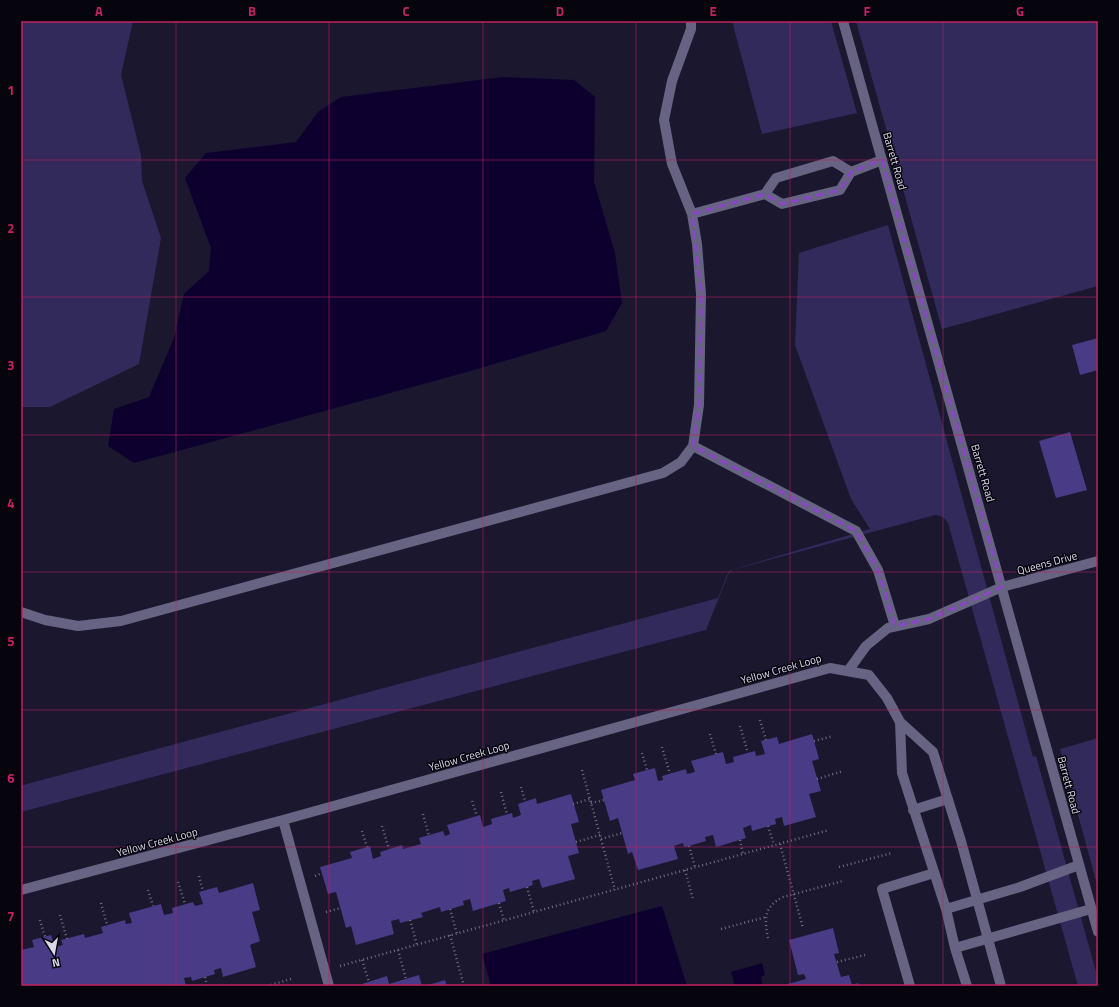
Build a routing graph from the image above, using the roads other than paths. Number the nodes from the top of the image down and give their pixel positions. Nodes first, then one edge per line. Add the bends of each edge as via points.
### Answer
1 (691, 21) edge
2 (844, 21) edge
3 (882, 160) junction
4 (851, 172) junction
5 (765, 194) junction
6 (692, 214) junction
7 (693, 446) junction
8 (1098, 561) edge
9 (1002, 588) junction
10 (21, 612) edge
11 (895, 626) junction
12 (848, 671) junction
13 (900, 722) junction
14 (948, 799) junction
15 (913, 810) junction
16 (283, 820) junction
17 (1079, 865) junction
18 (934, 873) junction
19 (21, 890) edge
20 (976, 900) junction
21 (946, 909) junction
22 (1092, 909) junction
23 (1098, 932) edge
24 (988, 939) junction
25 (955, 948) junction
26 (329, 986) edge
27 (910, 986) edge
28 (968, 986) edge
29 (1001, 986) edge

1 - 6 street via 691,29 672,81 664,120 672,164
2 - 3 street, Barrett Road
3 - 4 street
3 - 9 street, Barrett Road
4 - 5 street via 833,161 776,178
4 - 5 street via 840,190 782,204
5 - 6 street
6 - 7 street via 701,294 699,405
7 - 10 street via 682,462 663,473 121,621 78,626 45,620
7 - 11 street via 856,531 878,570
8 - 9 street, Queens Drive
9 - 11 street, Queens Drive via 930,618
9 - 17 street, Barrett Road
11 - 12 street, Queens Drive via 888,628 866,646
12 - 13 street, Yellow Creek Loop via 869,675 887,698
12 - 16 street, Yellow Creek Loop via 830,668
13 - 14 street via 933,752
13 - 15 street via 902,773
14 - 15 street
14 - 20 street
15 - 18 street
16 - 19 street, Yellow Creek Loop
16 - 26 street
17 - 20 street
17 - 22 street, Barrett Road
18 - 21 street
18 - 27 street via 882,889
20 - 21 street
20 - 24 street
21 - 25 street
22 - 23 street, Barrett Road
22 - 24 street
24 - 25 street
24 - 29 street
25 - 28 street

